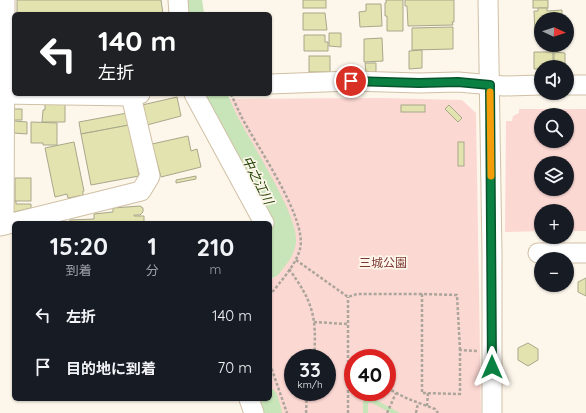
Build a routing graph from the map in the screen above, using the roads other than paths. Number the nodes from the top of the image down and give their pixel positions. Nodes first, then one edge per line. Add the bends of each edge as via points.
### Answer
1 (5, 0) edge
2 (178, 0) edge
3 (488, 0) edge
4 (180, 12) edge
5 (272, 84) edge
6 (586, 84) edge
7 (490, 85) junction
8 (534, 85) edge
9 (574, 85) edge
10 (3, 94) edge
11 (136, 96) edge
12 (195, 96) edge
13 (22, 221) edge
14 (263, 221) edge
15 (12, 224) edge
16 (2, 226) edge
17 (574, 253) edge
18 (586, 253) edge
19 (250, 401) edge
20 (254, 413) edge
21 (492, 413) edge

1 - 10 street
2 - 4 street
3 - 7 street
5 - 7 street via 351,81 458,82
6 - 9 street
7 - 8 street
7 - 21 street
10 - 16 street
11 - 13 street via 150,176 142,191
12 - 14 street
15 - 16 street
17 - 18 street
19 - 20 street

